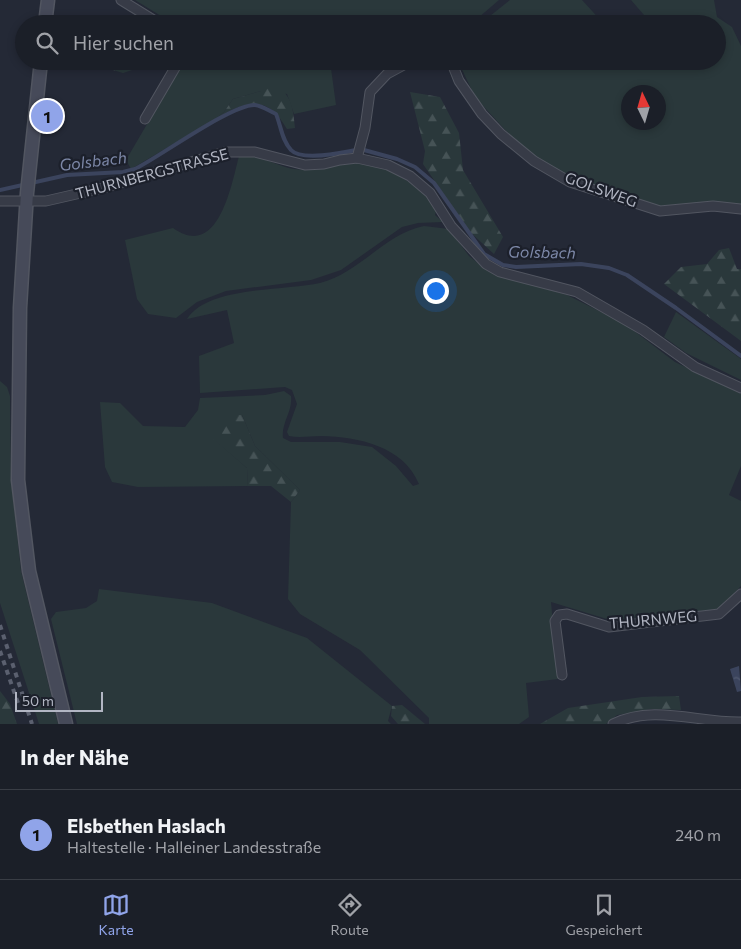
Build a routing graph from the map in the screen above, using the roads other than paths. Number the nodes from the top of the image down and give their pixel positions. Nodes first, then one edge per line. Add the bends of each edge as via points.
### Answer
1 (48, 0) edge
2 (120, 0) edge
3 (47, 15) edge
4 (145, 15) edge
5 (40, 70) edge
6 (175, 70) edge
7 (394, 70) edge
8 (455, 70) edge
9 (145, 119) dead end
10 (357, 158) junction
11 (27, 197) junction
12 (0, 201) edge
13 (741, 208) edge
14 (741, 388) edge
15 (741, 594) edge
16 (562, 676) dead end
17 (741, 722) edge
18 (66, 724) edge
19 (613, 724) edge

1 - 3 main road
2 - 4 street
5 - 11 main road
6 - 9 street
7 - 10 street via 370,92
8 - 13 street, GOLSWEG via 482,114 501,134 570,182 660,211 713,206
10 - 11 street, THURNBERGSTRASSE via 305,165 255,152 225,152 46,202
10 - 14 street, THURNBERGSTRASSE via 388,166 430,193 451,226 486,264 500,272 577,292 643,330 695,367
11 - 12 street, THURNBERGSTRASSE
11 - 18 main road via 18,375 18,480 29,571
15 - 16 street, THURNWEG via 719,614 609,627 567,614 559,615 556,621
17 - 19 street via 646,714 627,717

